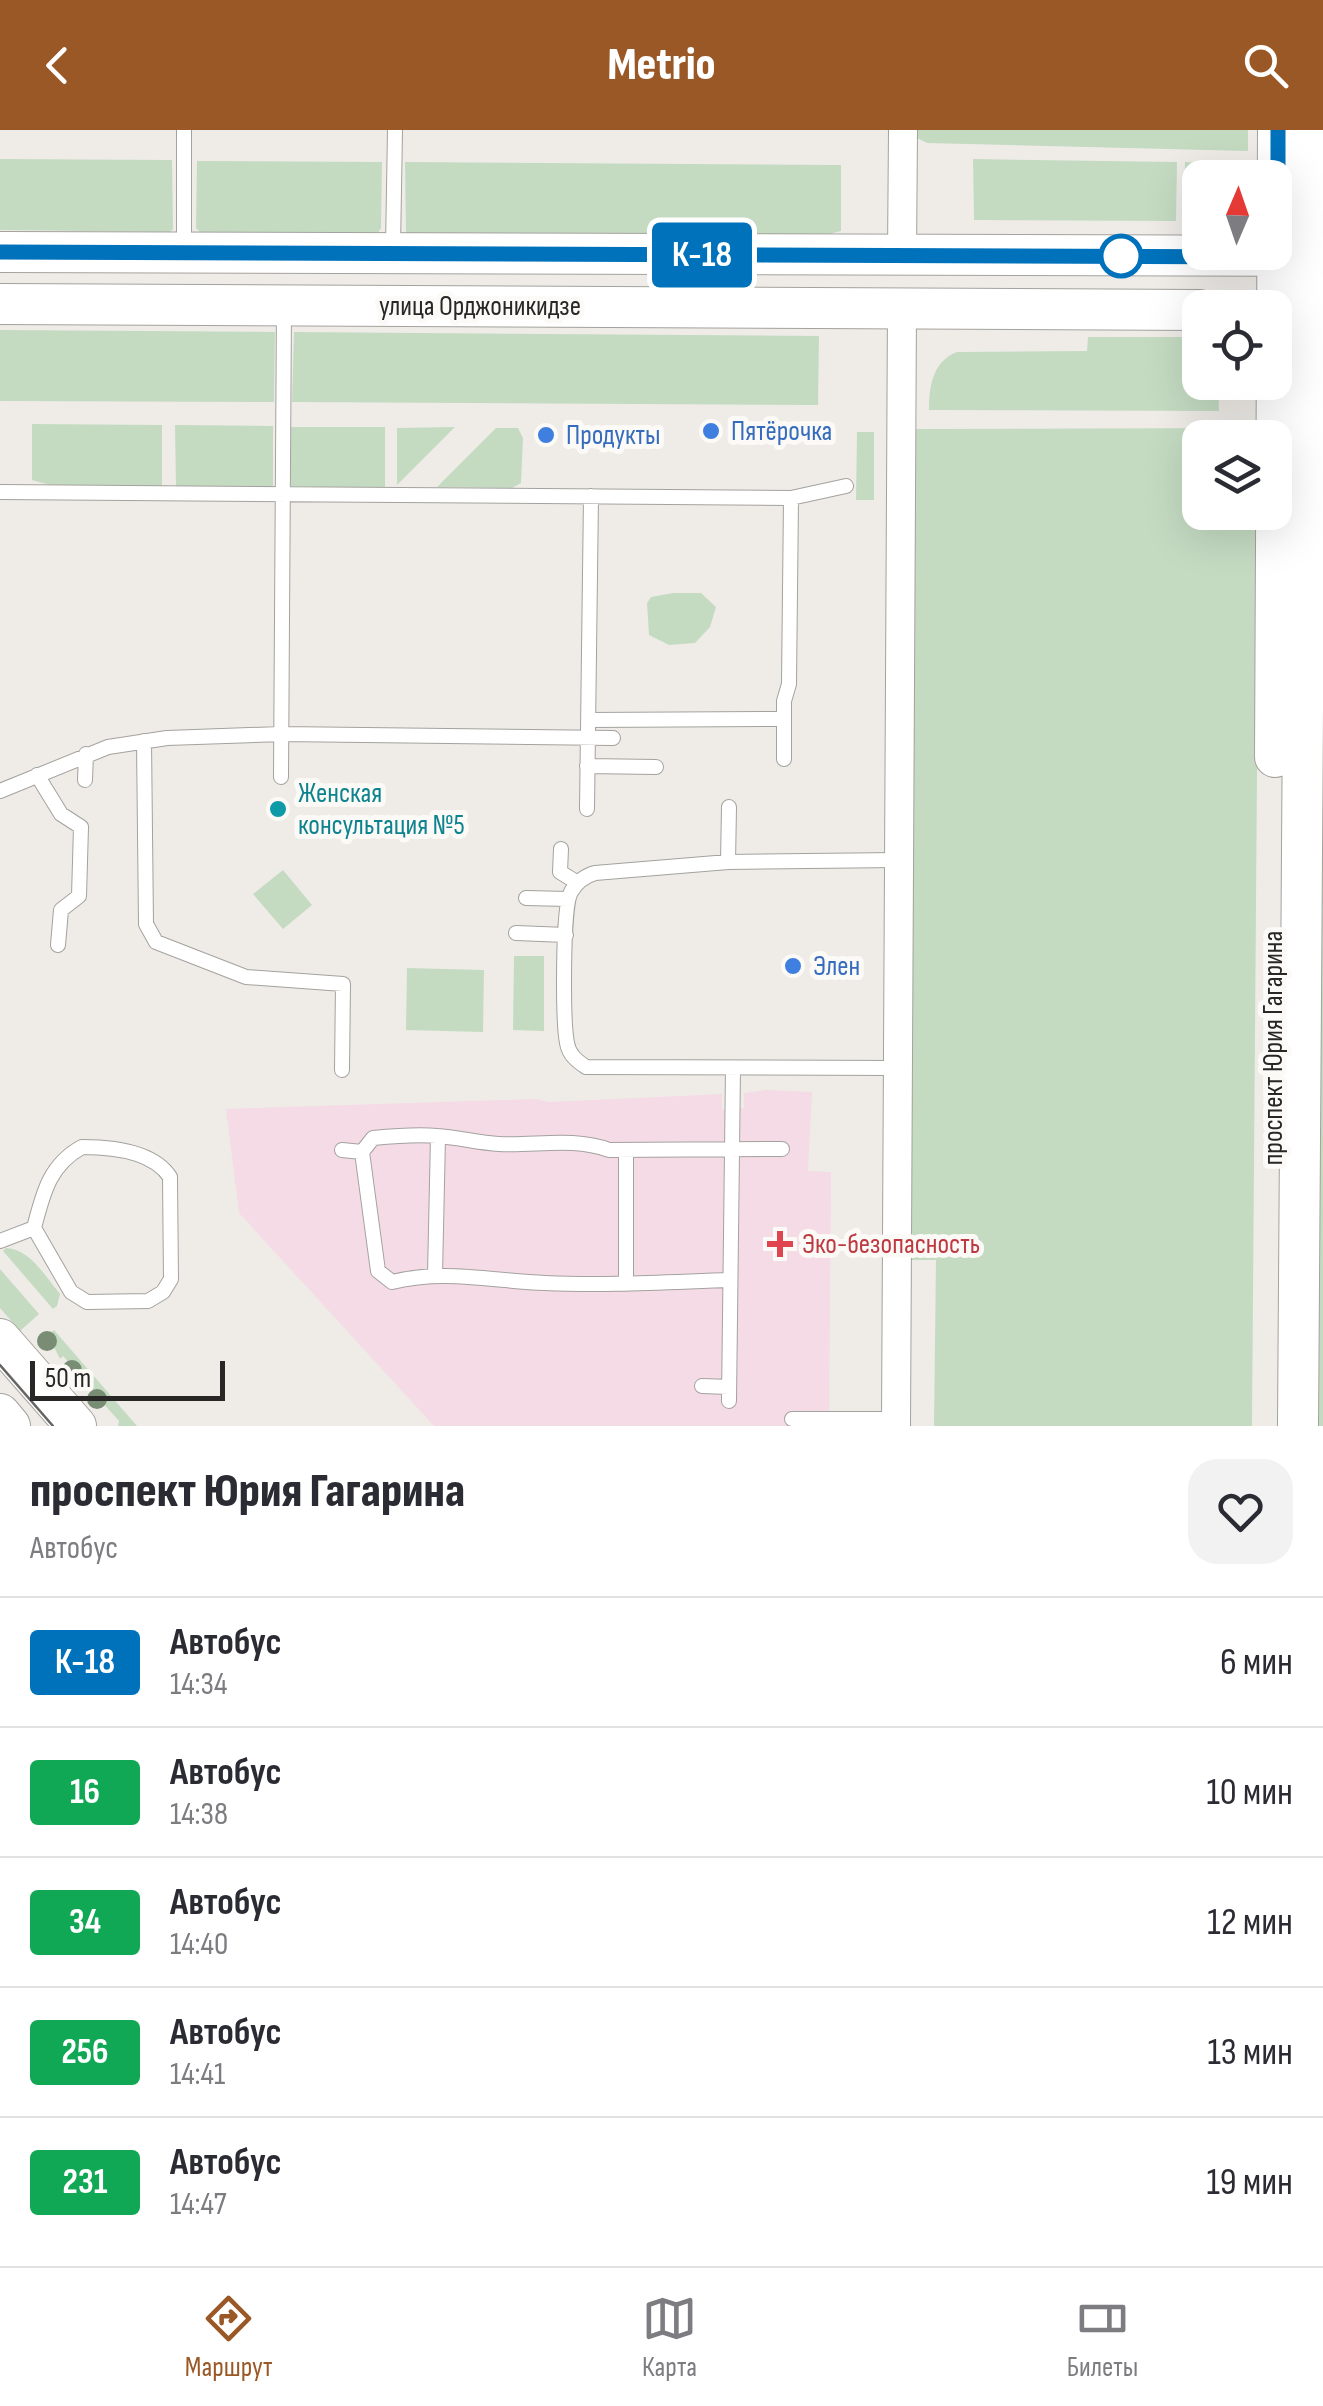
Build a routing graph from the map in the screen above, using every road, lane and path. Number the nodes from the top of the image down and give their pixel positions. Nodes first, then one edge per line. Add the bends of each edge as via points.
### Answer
1 (184, 130) edge
2 (395, 130) edge
3 (903, 130) edge
4 (1278, 130) edge
5 (1314, 130) edge
6 (0, 252) edge
7 (184, 253) junction
8 (393, 254) junction
9 (902, 255) junction
10 (1305, 256) edge
11 (0, 304) edge
12 (284, 306) junction
13 (902, 308) junction
14 (1182, 310) edge
15 (1297, 310) edge
16 (846, 486) dead end
17 (0, 492) edge
18 (282, 494) junction
19 (591, 496) junction
20 (791, 498) junction
21 (1317, 658) edge
22 (784, 719) junction
23 (588, 720) junction
24 (281, 734) junction
25 (588, 738) junction
26 (614, 738) dead end
27 (144, 741) junction
28 (86, 754) junction
29 (784, 759) dead end
30 (587, 766) junction
31 (656, 767) dead end
32 (37, 774) junction
33 (281, 777) dead end
34 (86, 780) dead end
35 (0, 790) edge
36 (587, 808) dead end
37 (729, 808) dead end
38 (560, 849) dead end
39 (898, 860) junction
40 (728, 862) junction
41 (578, 883) junction
42 (526, 898) dead end
43 (568, 899) junction
44 (516, 934) dead end
45 (566, 935) junction
46 (58, 945) dead end
47 (733, 1068) junction
48 (898, 1068) junction
49 (342, 1070) dead end
50 (438, 1136) junction
51 (732, 1149) junction
52 (782, 1149) dead end
53 (342, 1150) dead end
54 (626, 1150) junction
55 (362, 1152) junction
56 (34, 1228) junction
57 (0, 1241) edge
58 (435, 1274) junction
59 (730, 1280) junction
60 (626, 1283) junction
61 (0, 1339) edge
62 (702, 1386) dead end
63 (0, 1414) edge
64 (792, 1419) dead end
65 (896, 1422) edge
66 (10, 1426) edge
67 (76, 1426) edge
68 (1271, 1426) edge
69 (1298, 1426) edge

1 - 7 lane
2 - 8 lane
3 - 9 street
4 - 10 main road, проспект Юрия Гагарина
5 - 10 main road, проспект Юрия Гагарина
6 - 7 main road, улица Орджоникидзе
7 - 8 main road, улица Орджоникидзе
8 - 9 main road, улица Орджоникидзе
9 - 10 main road, улица Орджоникидзе
10 - 15 main road, проспект Юрия Гагарина
11 - 12 main road, улица Орджоникидзе
12 - 13 main road, улица Орджоникидзе
12 - 18 lane
13 - 14 main road, улица Орджоникидзе
13 - 39 street
15 - 21 main road, проспект Юрия Гагарина
15 - 68 main road, проспект Юрия Гагарина
16 - 20 lane
17 - 18 lane
18 - 19 lane
18 - 24 lane
19 - 20 lane
19 - 23 lane
20 - 22 lane
21 - 69 main road, проспект Юрия Гагарина via 1303,708
22 - 23 lane
22 - 29 lane
23 - 25 lane
24 - 25 lane
24 - 27 lane
24 - 33 lane
25 - 26 lane
25 - 30 lane
27 - 28 lane
27 - 49 lane via 146,924 156,942 246,977 343,984
28 - 32 lane
28 - 34 lane
30 - 31 lane
30 - 36 lane
32 - 35 lane
32 - 46 lane via 62,814 81,826 78,896 62,910
37 - 40 lane
38 - 41 lane via 560,872
39 - 40 lane
39 - 48 street
40 - 41 lane via 595,873
41 - 43 lane
42 - 43 lane
43 - 45 lane
44 - 45 lane
45 - 47 lane via 566,1038 578,1062 596,1068
47 - 48 lane
47 - 51 lane
48 - 65 street
50 - 54 lane
50 - 55 lane via 374,1138
50 - 58 lane
51 - 52 lane
51 - 54 lane
51 - 59 lane
53 - 55 lane
54 - 60 lane
55 - 58 lane via 378,1271 392,1282
56 - 56 lane via 71,1292 87,1302 148,1301 170,1279 170,1176 144,1156 82,1148 65,1156 46,1184
56 - 57 lane
58 - 60 lane
59 - 60 lane
59 - 62 lane via 729,1394
61 - 67 main road
63 - 66 main road
64 - 65 lane

